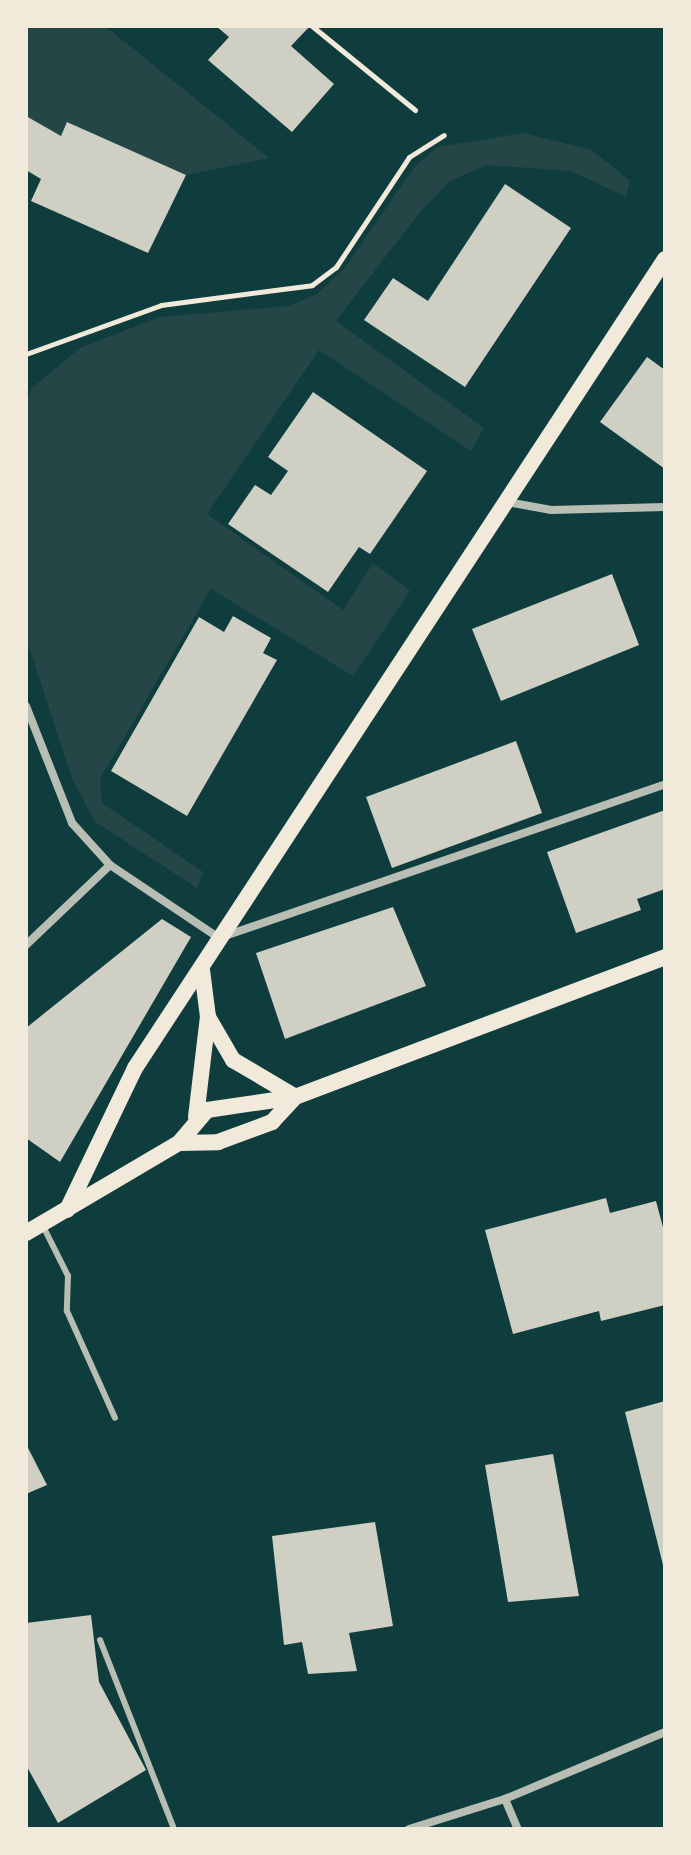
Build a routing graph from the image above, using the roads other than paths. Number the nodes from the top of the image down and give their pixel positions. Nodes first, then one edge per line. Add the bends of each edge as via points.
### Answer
1 (665, 259) edge
2 (506, 502) junction
3 (665, 507) edge
4 (26, 706) edge
5 (665, 784) edge
6 (110, 865) junction
7 (219, 938) junction
8 (26, 945) edge
9 (665, 957) edge
10 (202, 970) junction
11 (208, 1017) junction
12 (295, 1097) junction
13 (196, 1117) junction
14 (179, 1143) junction
15 (67, 1210) junction
16 (43, 1225) junction
17 (26, 1233) edge
18 (115, 1418) dead end
19 (100, 1640) dead end
20 (665, 1732) edge
21 (505, 1799) junction
22 (174, 1829) edge
23 (409, 1829) edge
24 (518, 1829) edge

1 - 2 main road
2 - 3 street via 551,510
2 - 7 main road
4 - 6 street via 72,823
5 - 7 street
6 - 7 street
6 - 8 street
7 - 10 main road
9 - 12 main road
10 - 11 main road
10 - 15 main road via 135,1068
11 - 12 main road via 233,1060
11 - 13 main road
12 - 13 main road
12 - 14 main road via 272,1122 218,1142
13 - 14 main road
14 - 15 main road
15 - 16 main road
16 - 17 main road
16 - 18 lane via 68,1276 67,1311
19 - 22 lane
20 - 21 street
21 - 23 street
21 - 24 street

